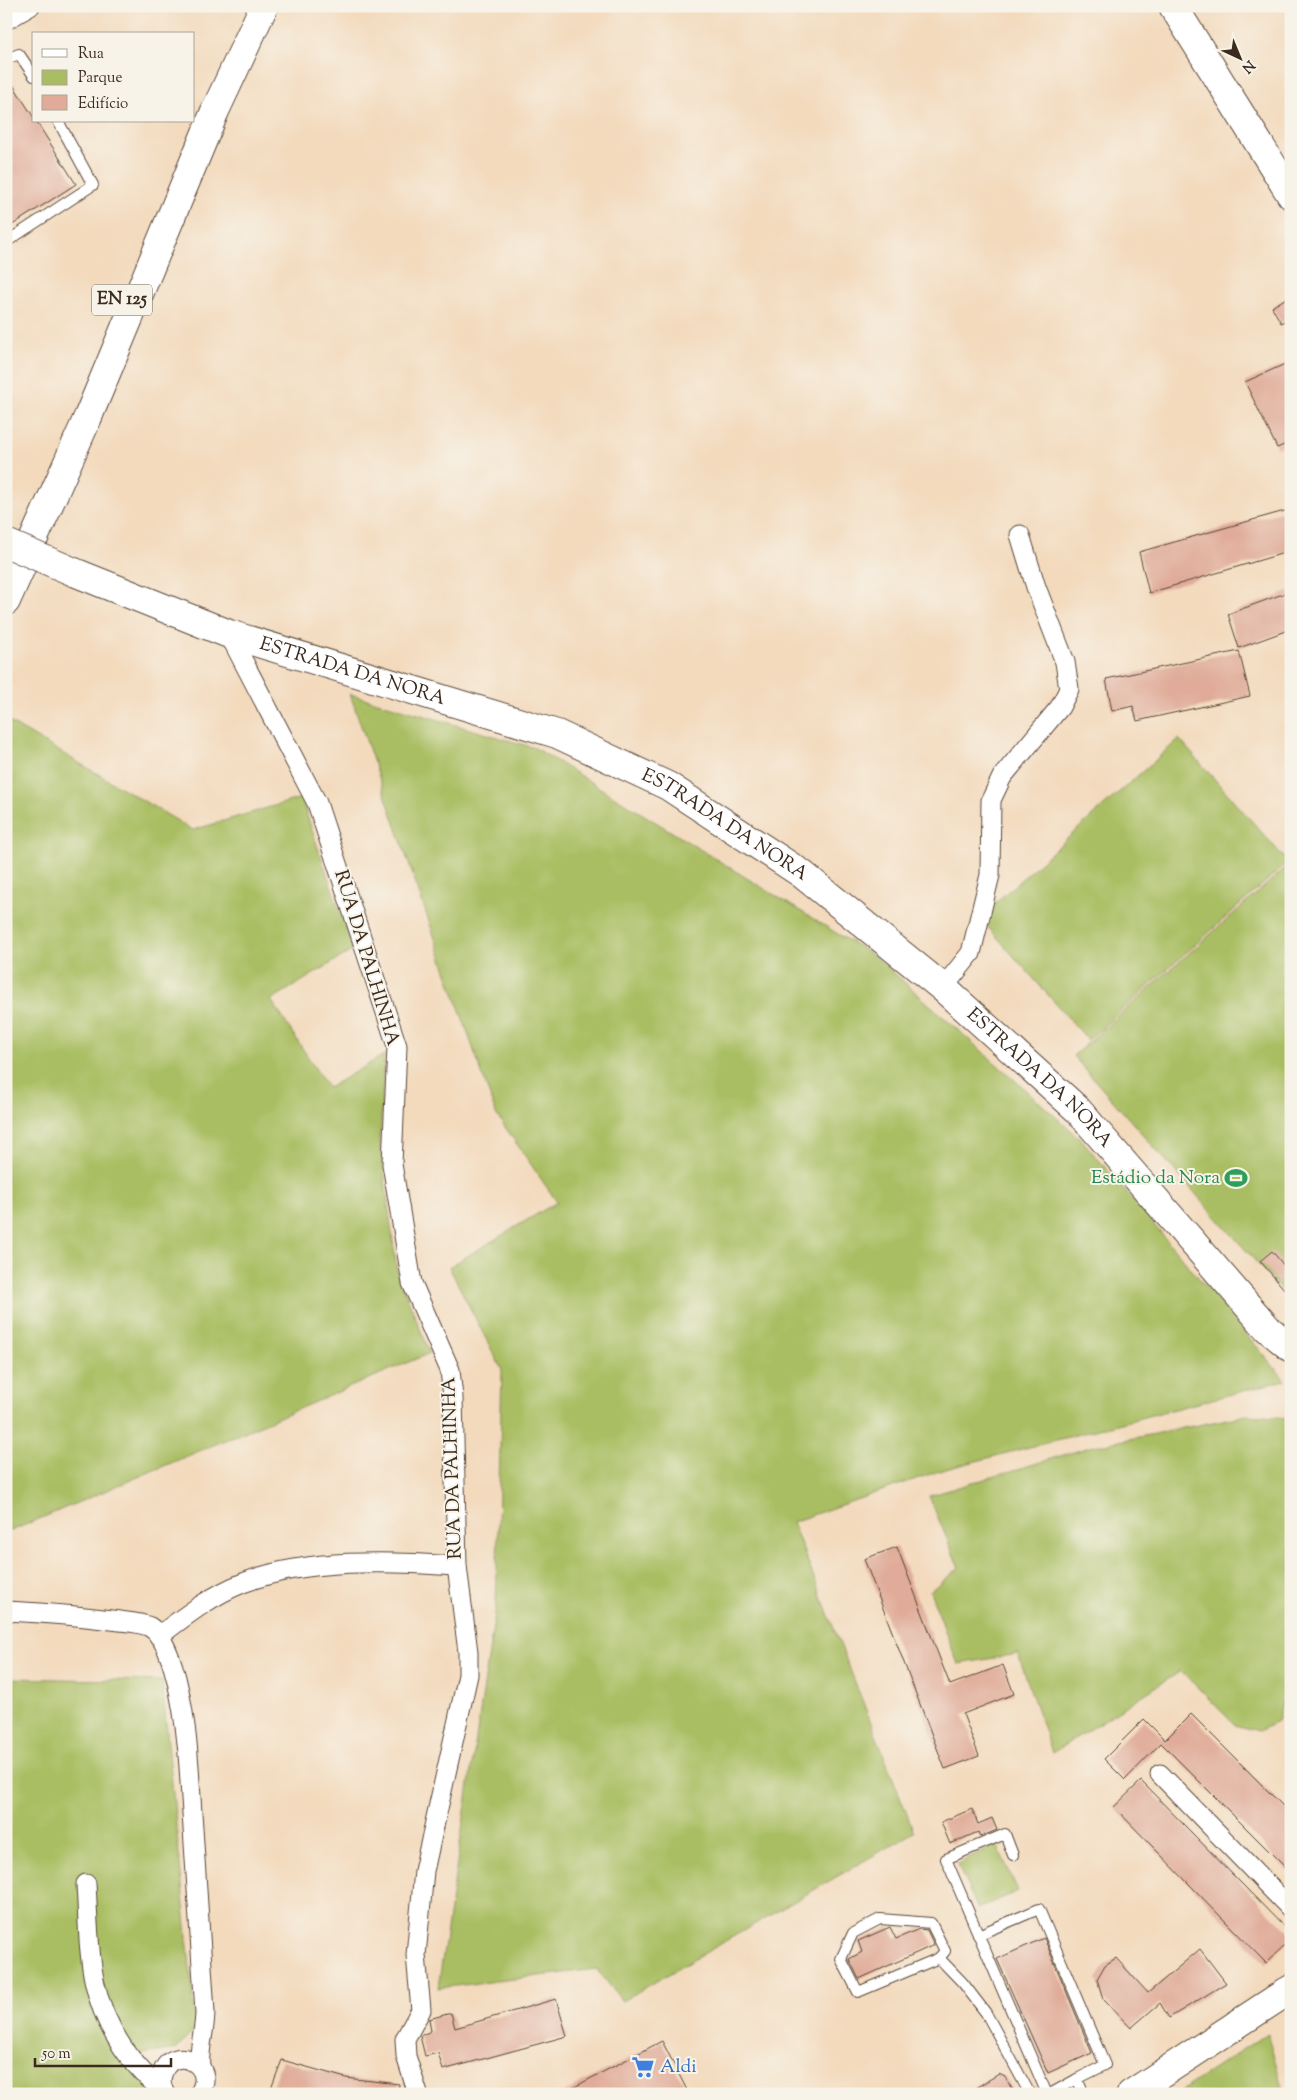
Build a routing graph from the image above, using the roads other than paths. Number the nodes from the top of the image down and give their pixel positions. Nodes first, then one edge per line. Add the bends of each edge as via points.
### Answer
1 (30, 6) edge
2 (245, 6) edge
3 (264, 6) edge
4 (1173, 6) edge
5 (6, 20) edge
6 (6, 59) edge
7 (32, 73) edge
8 (59, 122) edge
9 (195, 122) edge
10 (195, 122) edge
11 (1291, 194) edge
12 (6, 242) edge
13 (1020, 535) dead end
14 (6, 543) edge
15 (6, 599) edge
16 (229, 634) junction
17 (942, 988) junction
18 (1291, 1348) edge
19 (457, 1566) junction
20 (6, 1611) edge
21 (159, 1636) junction
22 (1160, 1774) dead end
23 (1013, 1855) dead end
24 (86, 1884) dead end
25 (1291, 1909) edge
26 (978, 1934) junction
27 (939, 1958) junction
28 (1291, 1990) edge
29 (205, 2032) junction
30 (127, 2054) junction
31 (174, 2060) junction
32 (200, 2067) junction
33 (1077, 2080) junction
34 (202, 2092) edge
35 (165, 2093) edge
36 (418, 2094) edge
37 (1030, 2094) edge
38 (1049, 2094) edge
39 (1084, 2094) edge
40 (1130, 2094) edge

1 - 5 street
2 - 9 main road, EN 125
3 - 15 main road, EN 125 via 216,111 88,417
4 - 11 main road
6 - 7 lane via 19,54
8 - 12 lane via 93,185
10 - 15 main road, EN 125 via 81,402
13 - 17 street via 1065,662 1069,689 1060,707 1002,777 991,800 990,875 971,953
14 - 16 main road, ESTRADA DA NORA, bridge
16 - 17 main road, ESTRADA DA NORA via 557,734 668,786 802,874
16 - 19 street, RUA DA PALHINHA via 317,803 397,1046 392,1164 412,1283 450,1370
17 - 18 main road, ESTRADA DA NORA via 1077,1109 1268,1329
19 - 21 street via 396,1562 292,1568 242,1583 200,1605
19 - 36 street, RUA DA PALHINHA via 468,1675 424,1871 416,1955 421,2010 405,2039 406,2056
20 - 21 street via 79,1615 132,1623 149,1626
21 - 29 street via 168,1649 187,1738
22 - 25 street
23 - 26 lane via 1005,1834 946,1859
24 - 30 street via 95,1984 114,2036
26 - 33 lane via 1039,1909 1105,2065
26 - 38 lane
27 - 27 lane via 858,1992 841,1959 853,1933 880,1919 931,1923 945,1951
27 - 37 lane via 986,2013
28 - 40 main road
29 - 31 street via 195,2046
29 - 32 street via 198,2056
30 - 31 street via 149,2063
30 - 35 street via 144,2076
31 - 32 street via 189,2059
31 - 35 street via 163,2069 160,2080
32 - 34 street
33 - 38 lane
33 - 39 lane

